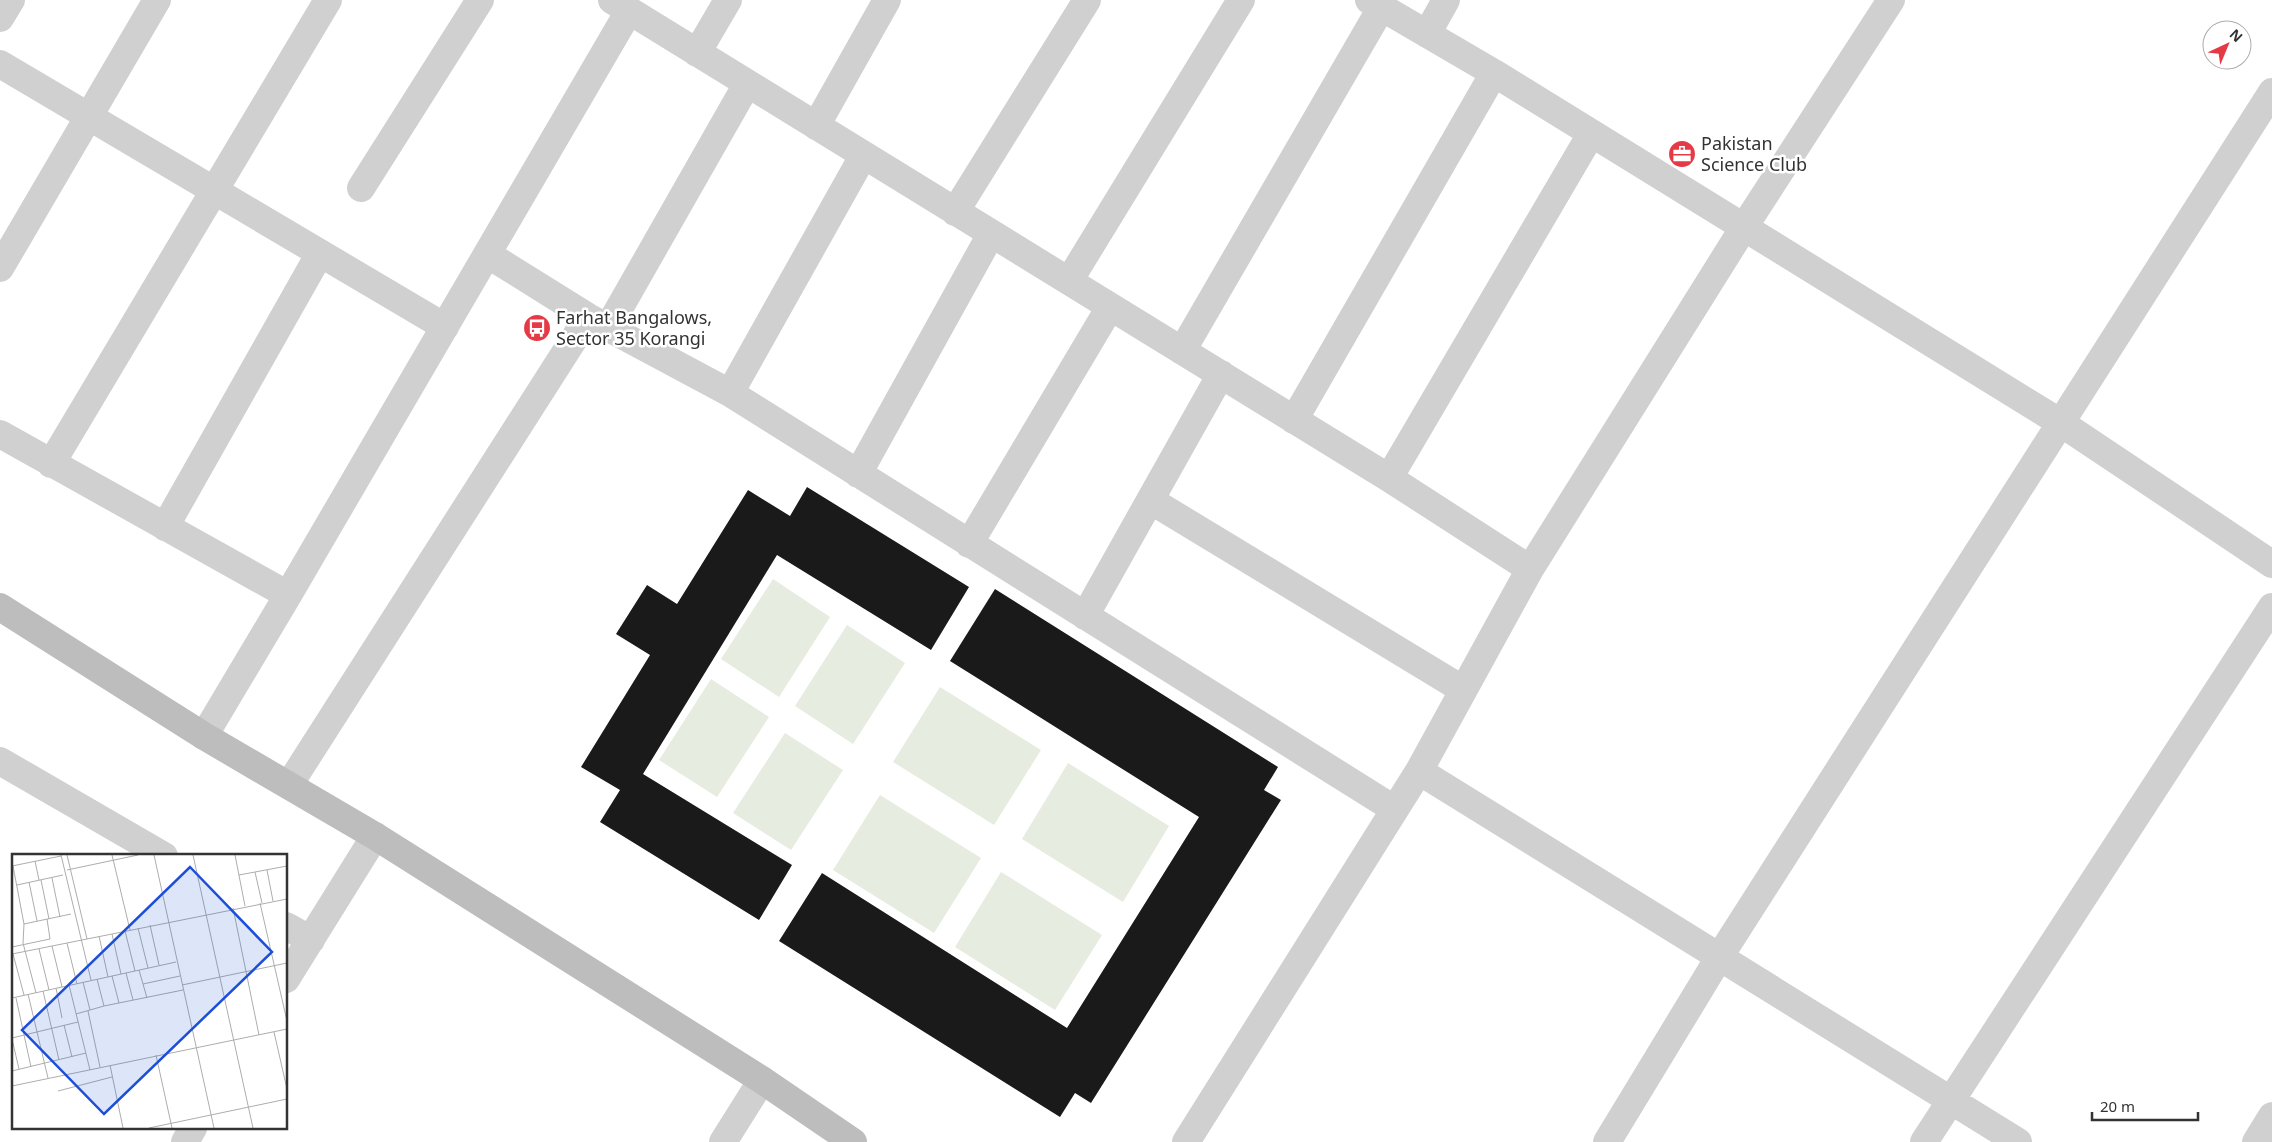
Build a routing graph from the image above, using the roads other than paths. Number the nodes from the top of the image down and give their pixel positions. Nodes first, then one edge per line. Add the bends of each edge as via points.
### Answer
1 (11, 0) edge
2 (157, 0) edge
3 (328, 0) edge
4 (480, 0) edge
5 (728, 0) edge
6 (887, 0) edge
7 (1087, 0) edge
8 (1241, 0) edge
9 (1446, 0) edge
10 (1890, 0) edge
11 (1375, 4) edge
12 (620, 5) edge
13 (0, 18) edge
14 (1427, 34) junction
15 (697, 53) junction
16 (0, 64) edge
17 (1494, 74) junction
18 (748, 84) junction
19 (2272, 92) edge
20 (88, 117) junction
21 (816, 126) junction
22 (1591, 134) junction
23 (863, 156) junction
24 (361, 188) dead end
25 (214, 191) junction
26 (955, 212) junction
27 (1744, 227) junction
28 (991, 234) junction
29 (320, 253) junction
30 (487, 254) junction
31 (0, 268) edge
32 (1069, 281) junction
33 (1110, 307) junction
34 (598, 322) junction
35 (445, 326) junction
36 (1182, 351) junction
37 (1221, 374) junction
38 (730, 393) junction
39 (1294, 420) junction
40 (2061, 423) junction
41 (0, 434) edge
42 (51, 464) junction
43 (858, 474) junction
44 (1389, 478) junction
45 (1150, 500) junction
46 (165, 527) junction
47 (969, 544) junction
48 (2272, 564) edge
49 (1530, 569) junction
50 (288, 595) junction
51 (0, 607) edge
52 (2272, 607) edge
53 (1084, 616) junction
54 (1462, 690) junction
55 (204, 736) junction
56 (0, 762) edge
57 (1419, 771) junction
58 (289, 785) junction
59 (1394, 810) junction
60 (375, 836) junction
61 (161, 854) edge
62 (288, 927) edge
63 (311, 940) junction
64 (1720, 956) junction
65 (288, 976) edge
66 (762, 1080) junction
67 (1950, 1099) junction
68 (2272, 1116) edge
69 (192, 1130) edge
70 (185, 1142) edge
71 (723, 1142) edge
72 (853, 1142) edge
73 (1186, 1142) edge
74 (1608, 1142) edge
75 (1924, 1142) edge
76 (2018, 1142) edge
77 (2256, 1142) edge

1 - 13 street
2 - 20 street
3 - 25 street
4 - 24 street
5 - 15 street
6 - 21 street
7 - 26 street
8 - 32 street
9 - 14 street
10 - 27 street
11 - 14 street
11 - 36 street
12 - 15 street
12 - 30 street
14 - 17 street
15 - 18 street
16 - 20 street
17 - 22 street
17 - 39 street
18 - 21 street
18 - 34 street
19 - 40 street
20 - 25 street
20 - 31 street
21 - 23 street
22 - 27 street
22 - 44 street
23 - 26 street
23 - 38 street
25 - 29 street
25 - 42 street
26 - 28 street
27 - 40 street
27 - 49 street
28 - 32 street
28 - 43 street
29 - 35 street
29 - 46 street
30 - 34 street
30 - 35 street
32 - 33 street
33 - 36 street
33 - 47 street
34 - 38 street
34 - 58 street
35 - 50 street
36 - 37 street
37 - 39 street
37 - 45 street
38 - 43 street
39 - 44 street
40 - 48 street
40 - 64 street
41 - 42 street
42 - 46 street
43 - 47 street
44 - 49 street
45 - 53 street
45 - 54 street
46 - 50 street
47 - 53 street
49 - 54 street
50 - 55 street
51 - 55 street
52 - 67 street
53 - 59 street
54 - 57 street
55 - 58 street
56 - 61 street
57 - 59 street
57 - 64 street
58 - 60 street
59 - 73 street
60 - 63 street
60 - 66 street
62 - 63 street
63 - 65 street
64 - 67 street
64 - 74 street
66 - 71 street
66 - 72 street
67 - 75 street
67 - 76 street
68 - 77 street
69 - 70 street

